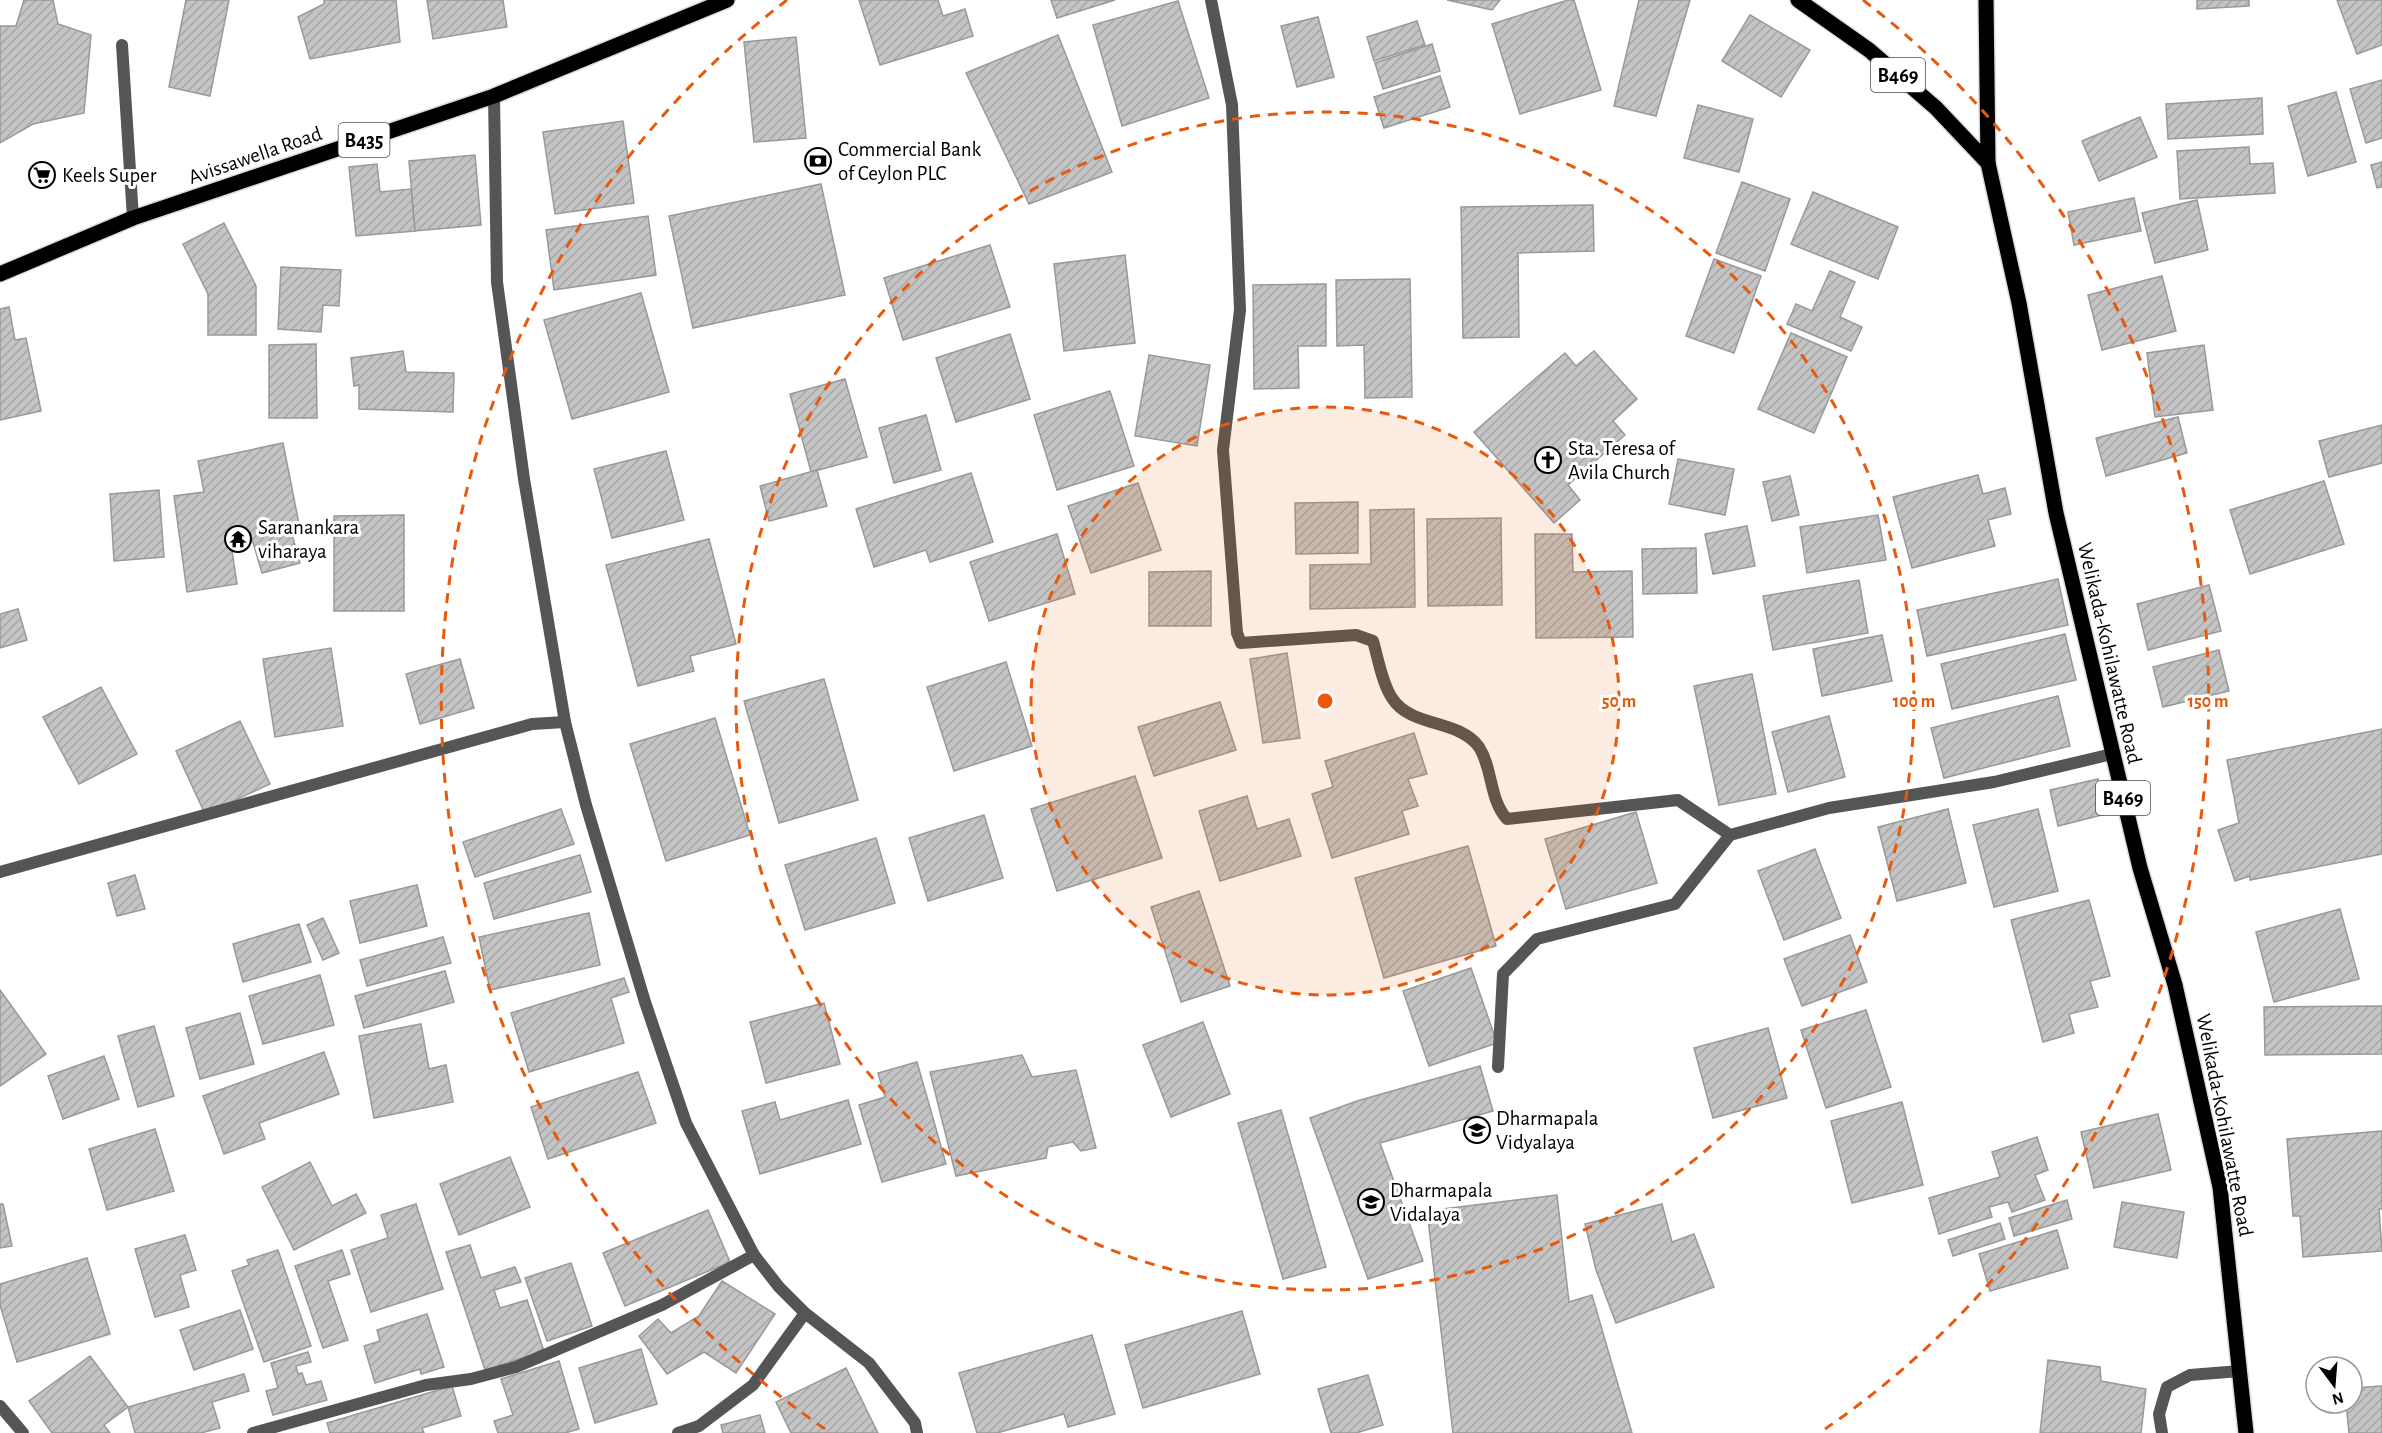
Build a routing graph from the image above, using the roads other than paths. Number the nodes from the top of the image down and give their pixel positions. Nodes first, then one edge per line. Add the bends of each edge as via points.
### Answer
1 (727, 0) edge
2 (1211, 0) edge
3 (1798, 0) edge
4 (1986, 0) edge
5 (122, 45) dead end
6 (494, 96) junction
7 (1988, 163) junction
8 (134, 218) junction
9 (0, 274) edge
10 (565, 722) junction
11 (2112, 754) junction
12 (1730, 835) junction
13 (0, 872) edge
14 (1498, 1067) dead end
15 (754, 1255) junction
16 (806, 1313) junction
17 (2240, 1371) junction
18 (0, 1406) edge
19 (23, 1433) edge
20 (253, 1433) edge
21 (678, 1433) edge
22 (917, 1433) edge
23 (2162, 1433) edge
24 (2246, 1433) edge

1 - 6 main road, Avissawella Road / B435
2 - 12 street via 1232,105 1240,310 1223,450 1237,633 1241,643 1356,635 1373,641 1391,697 1403,711 1471,738 1480,749 1498,810 1507,819 1678,800
3 - 7 main road, B469 via 1869,50 1936,108
4 - 7 main road, Welikada-Kohilawatte Road
5 - 8 street
6 - 8 main road, Avissawella Road / B435
6 - 10 street via 497,282 524,479
7 - 11 main road, Welikada-Kohilawatte Road / B469 via 2019,303 2056,513
8 - 9 main road, Avissawella Road / B435
10 - 13 street via 532,724
10 - 15 street via 645,1002 686,1123
11 - 12 street via 1994,782 1829,808
11 - 17 main road, Welikada-Kohilawatte Road / B469 via 2175,985 2206,1121 2225,1221
12 - 14 street via 1675,904 1537,939 1503,974
15 - 16 street
15 - 20 street via 662,1305 516,1367 426,1385
16 - 21 street via 753,1385 699,1426
16 - 22 street via 869,1363 915,1423
17 - 23 street via 2190,1375 2167,1387 2159,1414
17 - 24 main road, Welikada-Kohilawatte Road / B469
18 - 19 street

